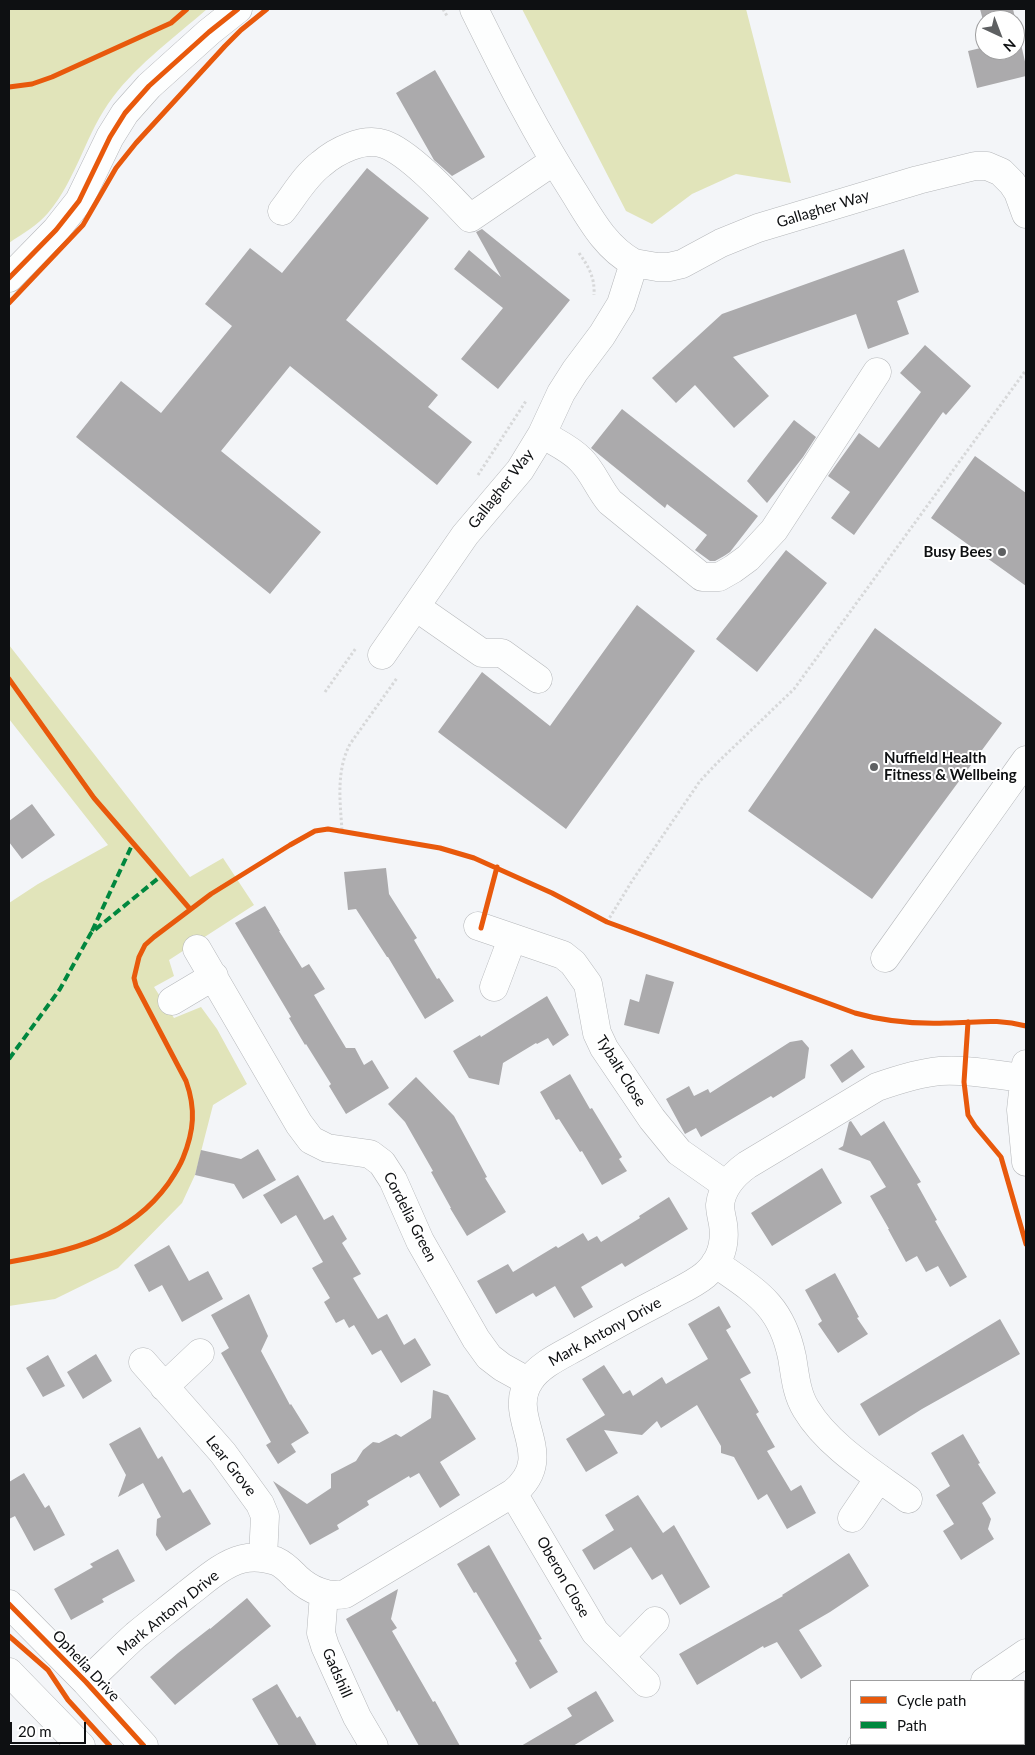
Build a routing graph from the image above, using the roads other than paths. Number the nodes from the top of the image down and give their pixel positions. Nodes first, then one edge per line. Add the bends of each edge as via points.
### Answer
1 (238, 9) edge
2 (474, 9) edge
3 (554, 161) junction
4 (1019, 175) edge
5 (282, 211) dead end
6 (1026, 214) edge
7 (634, 263) junction
8 (9, 278) edge
9 (877, 372) dead end
10 (542, 434) junction
11 (416, 607) junction
12 (370, 650) road end
13 (538, 679) dead end
14 (1026, 760) edge
15 (478, 926) dead end
16 (512, 939) junction
17 (197, 948) dead end
18 (885, 958) dead end
19 (214, 976) junction
20 (494, 987) dead end
21 (172, 1001) dead end
22 (1025, 1071) edge
23 (1026, 1162) edge
24 (726, 1185) junction
25 (715, 1264) junction
26 (200, 1353) dead end
27 (142, 1362) dead end
28 (529, 1382) junction
29 (164, 1387) junction
30 (879, 1478) junction
31 (513, 1493) junction
32 (908, 1499) dead end
33 (852, 1518) dead end
34 (263, 1558) junction
35 (324, 1594) junction
36 (9, 1604) edge
37 (655, 1621) dead end
38 (1026, 1653) edge
39 (620, 1657) junction
40 (9, 1672) edge
41 (986, 1680) edge
42 (86, 1682) junction
43 (646, 1683) dead end
44 (81, 1746) edge
45 (144, 1746) edge
46 (374, 1746) edge

1 - 8 street via 148,86 125,113 79,201
2 - 3 street, Gallagher Way
3 - 5 street via 470,218 400,152 382,143 362,143 320,164
3 - 7 street, Gallagher Way via 606,241 622,257
4 - 6 street
4 - 7 street, Gallagher Way via 987,166 962,168 758,228 682,264 657,267
7 - 10 street, Gallagher Way via 620,304 602,336 561,393
9 - 10 street via 774,530 748,558 719,576 702,576 682,561 610,502 580,459
10 - 11 street, Gallagher Way via 520,470 465,535
11 - 12 street, Gallagher Way
11 - 13 street via 482,653 502,653
14 - 18 street
15 - 16 street, Tybalt Close
16 - 20 street
16 - 24 street, Tybalt Close via 563,955 573,963 588,984 597,1033 604,1048 652,1119 679,1152
17 - 19 street, Cordelia Green
19 - 21 street
19 - 28 street, Cordelia Green via 311,1140 326,1148 370,1154 382,1164 393,1180 420,1241 476,1339 489,1357
22 - 23 street via 1021,1110
22 - 24 street via 940,1071 876,1087 747,1165
24 - 25 street, Mark Antony Drive via 720,1205 725,1239
25 - 28 street, Mark Antony Drive via 689,1285 558,1357 537,1371
25 - 30 street via 756,1292 780,1320 804,1406 829,1439
26 - 29 street
27 - 29 street, Lear Grove
28 - 31 street via 522,1399 533,1460 529,1476
29 - 34 street, Lear Grove via 223,1453 260,1504 265,1516
30 - 32 street
30 - 33 street
31 - 35 street via 345,1594
31 - 39 street, Oberon Close via 595,1632
34 - 35 street, Mark Antony Drive via 283,1564 298,1580
34 - 42 street, Mark Antony Drive via 234,1562 201,1584 135,1636
35 - 46 street, Gadshill via 321,1633 325,1646 357,1717
36 - 42 street, Ophelia Drive
37 - 39 street
38 - 41 street
39 - 43 street, Oberon Close
40 - 44 street
42 - 45 street, Ophelia Drive

